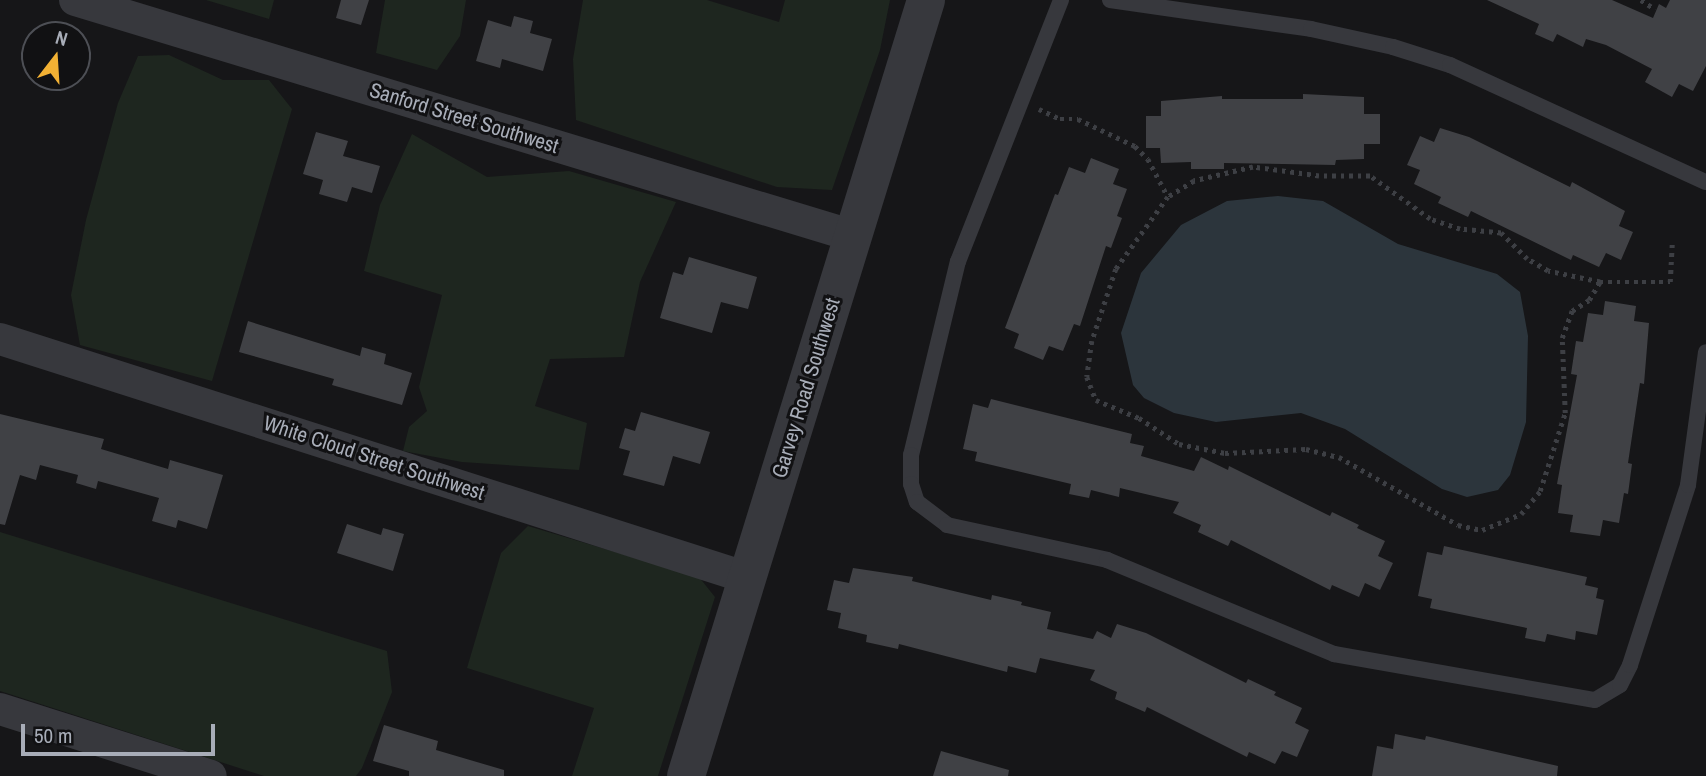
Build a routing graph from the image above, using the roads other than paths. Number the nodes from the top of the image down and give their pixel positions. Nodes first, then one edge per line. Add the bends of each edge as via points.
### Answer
1 (75, 0) edge
2 (926, 0) edge
3 (1061, 0) edge
4 (1110, 0) edge
5 (1706, 182) edge
6 (853, 236) junction
7 (0, 339) edge
8 (1706, 352) edge
9 (748, 578) junction
10 (0, 709) edge
11 (211, 776) edge
12 (685, 776) edge

1 - 6 street, Sanford Street Southwest
2 - 6 street, Garvey Road Southwest
3 - 8 lane via 958,261 911,455 911,484 917,502 947,524 1107,560 1334,654 1455,679 1595,700 1620,685 1630,665 1688,485
4 - 5 lane via 1311,29 1450,65
6 - 9 street, Garvey Road Southwest
7 - 9 street, White Cloud Street Southwest
9 - 12 street, Garvey Road Southwest
10 - 11 street

